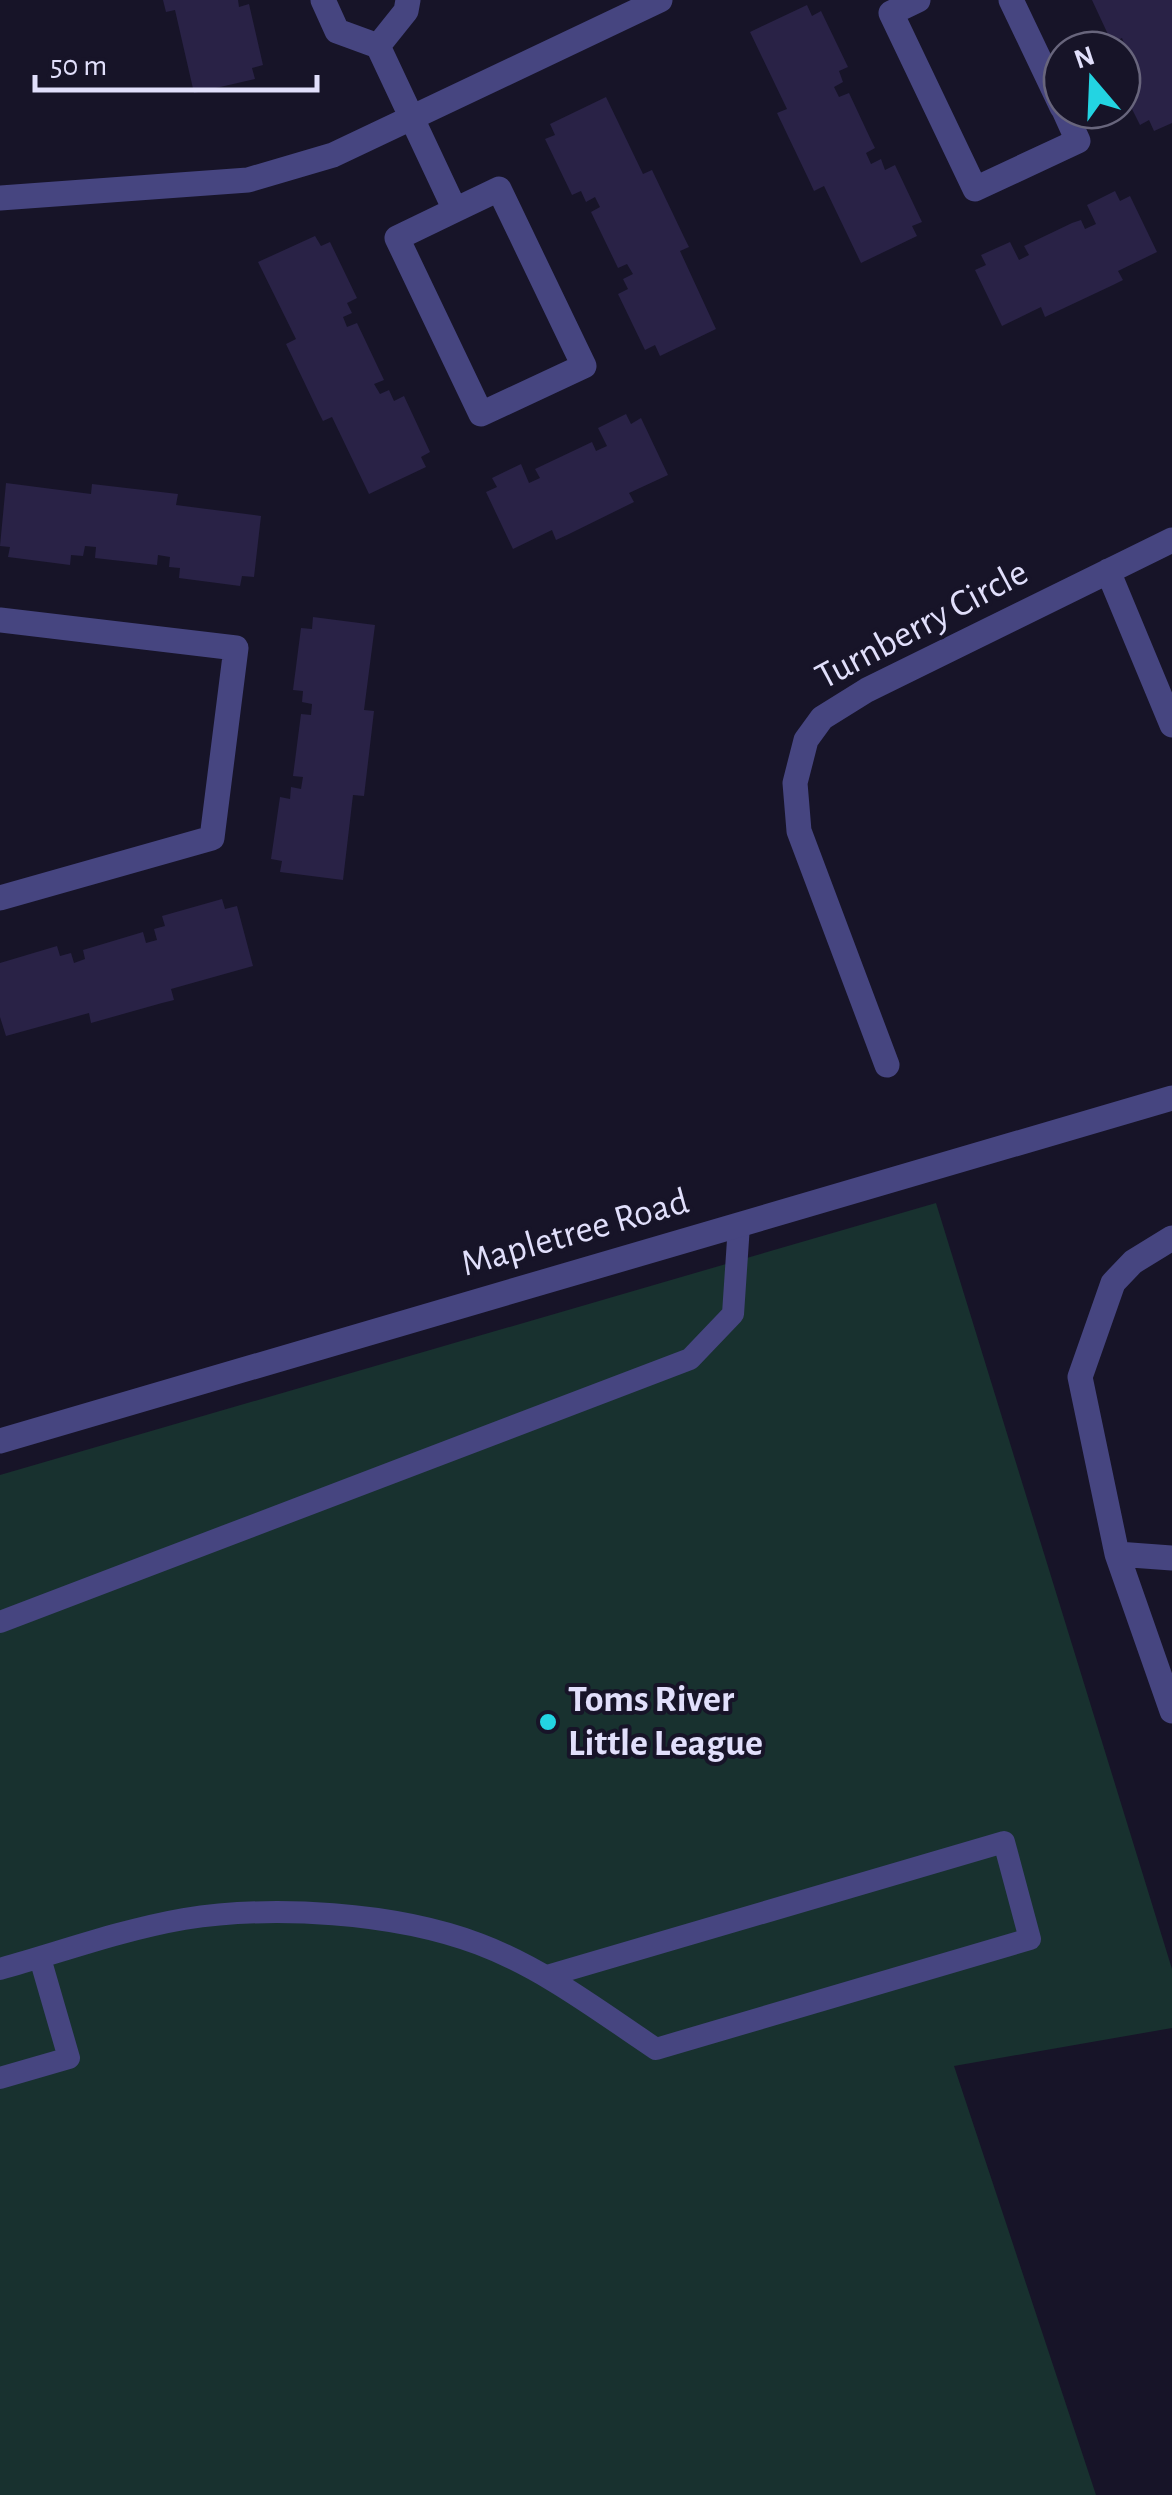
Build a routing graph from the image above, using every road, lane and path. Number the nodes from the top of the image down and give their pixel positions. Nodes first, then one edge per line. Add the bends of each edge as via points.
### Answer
1 (323, 0) edge
2 (408, 0) edge
3 (660, 0) edge
4 (918, 0) edge
5 (1011, 0) edge
6 (378, 46) junction
7 (1042, 64) edge
8 (412, 118) junction
9 (1073, 130) edge
10 (0, 198) edge
11 (455, 210) junction
12 (1172, 540) edge
13 (1108, 571) junction
14 (0, 620) edge
15 (1172, 725) edge
16 (0, 898) edge
17 (887, 1065) dead end
18 (1172, 1098) edge
19 (739, 1224) junction
20 (1172, 1238) edge
21 (0, 1440) edge
22 (1116, 1554) junction
23 (1172, 1558) edge
24 (0, 1622) edge
25 (1172, 1711) edge
26 (40, 1958) junction
27 (0, 1969) edge
28 (547, 1976) junction
29 (0, 2078) edge

1 - 6 street via 337,30
2 - 6 street
3 - 8 street
4 - 9 street via 891,13 975,189 1078,141
5 - 7 street
6 - 8 street
8 - 10 street via 334,155 248,180
8 - 11 street
11 - 11 street via 500,189 584,366 481,414 397,238
12 - 13 street, Turnberry Circle
13 - 15 street
13 - 17 street, Turnberry Circle via 867,690 822,718 806,740 795,782 798,832
14 - 16 street via 236,648 212,838
18 - 19 street, Mapletree Road
19 - 21 street, Mapletree Road
19 - 24 lane via 733,1314 690,1359
20 - 22 street via 1113,1283 1080,1377
22 - 23 street
22 - 25 street
26 - 27 lane
26 - 28 lane via 186,1919 297,1912 386,1922 477,1943
26 - 29 lane via 69,2058
28 - 28 lane via 656,2048 1030,1939 1004,1842

